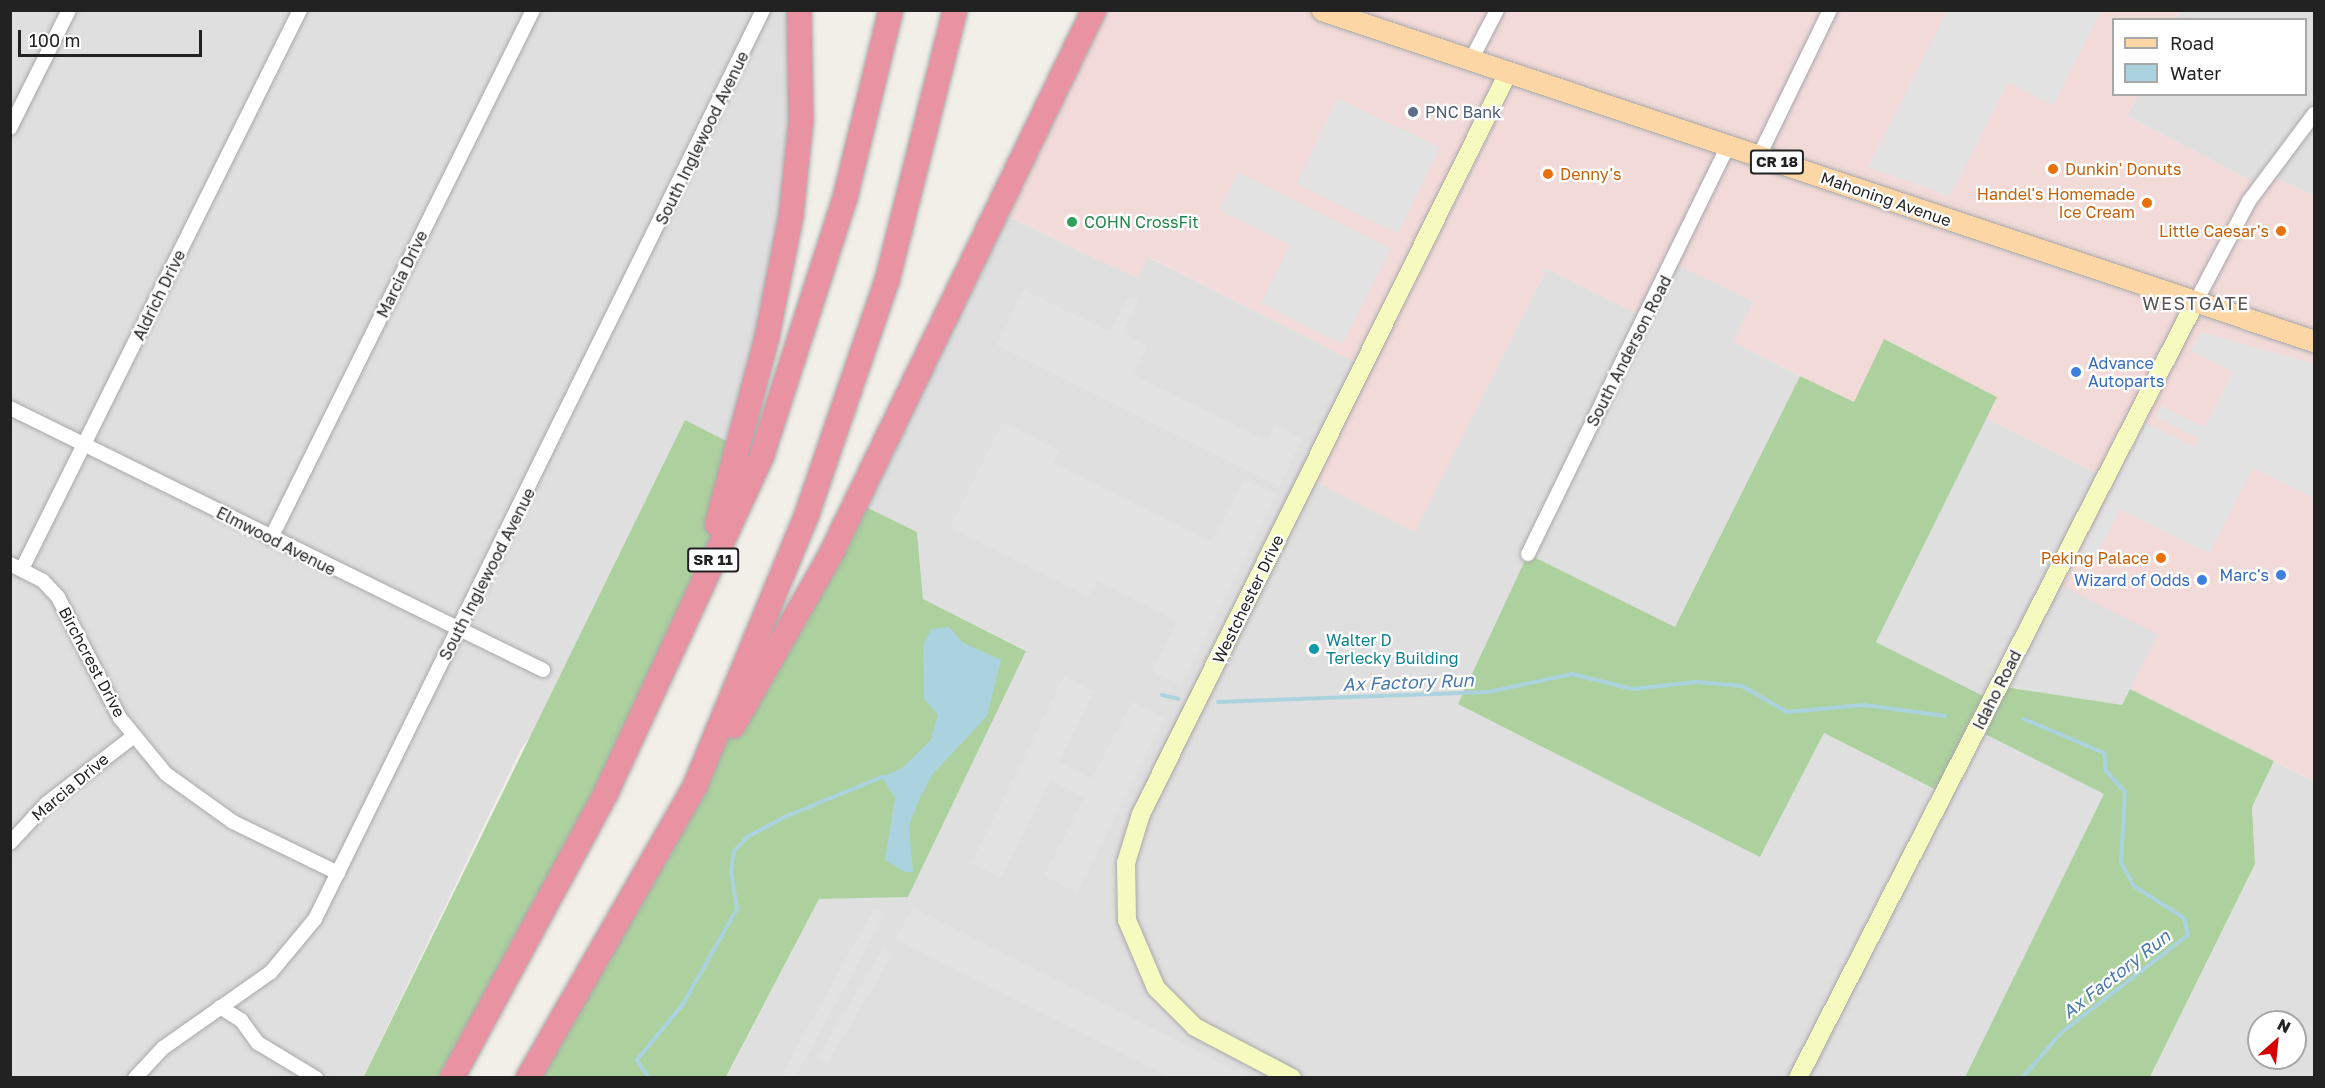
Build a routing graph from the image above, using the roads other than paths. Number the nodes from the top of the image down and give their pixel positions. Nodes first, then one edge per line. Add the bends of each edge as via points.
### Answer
1 (69, 10) edge
2 (300, 10) edge
3 (533, 10) edge
4 (763, 10) edge
5 (800, 10) edge
6 (891, 10) edge
7 (955, 10) edge
8 (1094, 10) edge
9 (1322, 10) edge
10 (1497, 10) edge
11 (1830, 10) edge
12 (1471, 60) junction
13 (1508, 73) junction
14 (2314, 114) edge
15 (10, 128) edge
16 (1728, 146) junction
17 (1759, 156) junction
18 (2195, 303) junction
19 (2314, 341) edge
20 (10, 408) edge
21 (84, 445) junction
22 (271, 538) junction
23 (1528, 554) dead end
24 (17, 566) edge
25 (700, 589) junction
26 (458, 631) junction
27 (543, 670) dead end
28 (134, 736) junction
29 (695, 786) junction
30 (10, 843) edge
31 (338, 873) junction
32 (220, 1007) junction
33 (135, 1077) edge
34 (316, 1077) edge
35 (452, 1077) edge
36 (528, 1077) edge
37 (1292, 1077) edge
38 (1798, 1077) edge

1 - 15 street
2 - 21 street, Aldrich Drive
3 - 22 street, Marcia Drive
4 - 26 street, South Inglewood Avenue
5 - 25 highway via 801,121 791,216 768,337
6 - 25 highway, SR 11 via 807,325 762,455
7 - 29 highway via 920,161 850,396
8 - 29 highway via 831,554
9 - 12 main road, Mahoning Avenue / CR 18
10 - 12 street
11 - 17 street
12 - 13 main road, Mahoning Avenue / CR 18
13 - 16 main road, Mahoning Avenue / CR 18
13 - 37 street, Westchester Drive via 1141,814 1126,863 1127,920 1156,988 1196,1027
14 - 18 street via 2249,201
16 - 17 main road, Mahoning Avenue / CR 18
16 - 23 street, South Anderson Road
17 - 18 main road, Mahoning Avenue / CR 18
18 - 19 main road, Mahoning Avenue / CR 18
18 - 38 street, Idaho Road
20 - 21 street, Elmwood Avenue
21 - 22 street, Elmwood Avenue
21 - 24 street, Aldrich Drive
22 - 26 street, Elmwood Avenue
24 - 28 street, Birchcrest Drive via 64,606
25 - 35 highway, SR 11 via 606,793
26 - 27 street, Elmwood Avenue
26 - 31 street, South Inglewood Avenue
28 - 30 street, Marcia Drive via 47,803
28 - 31 street, Birchcrest Drive via 166,774 205,806
29 - 36 highway
31 - 32 street, South Inglewood Avenue via 294,948
32 - 33 street, South Inglewood Avenue via 163,1048
32 - 34 street via 241,1020 258,1043

